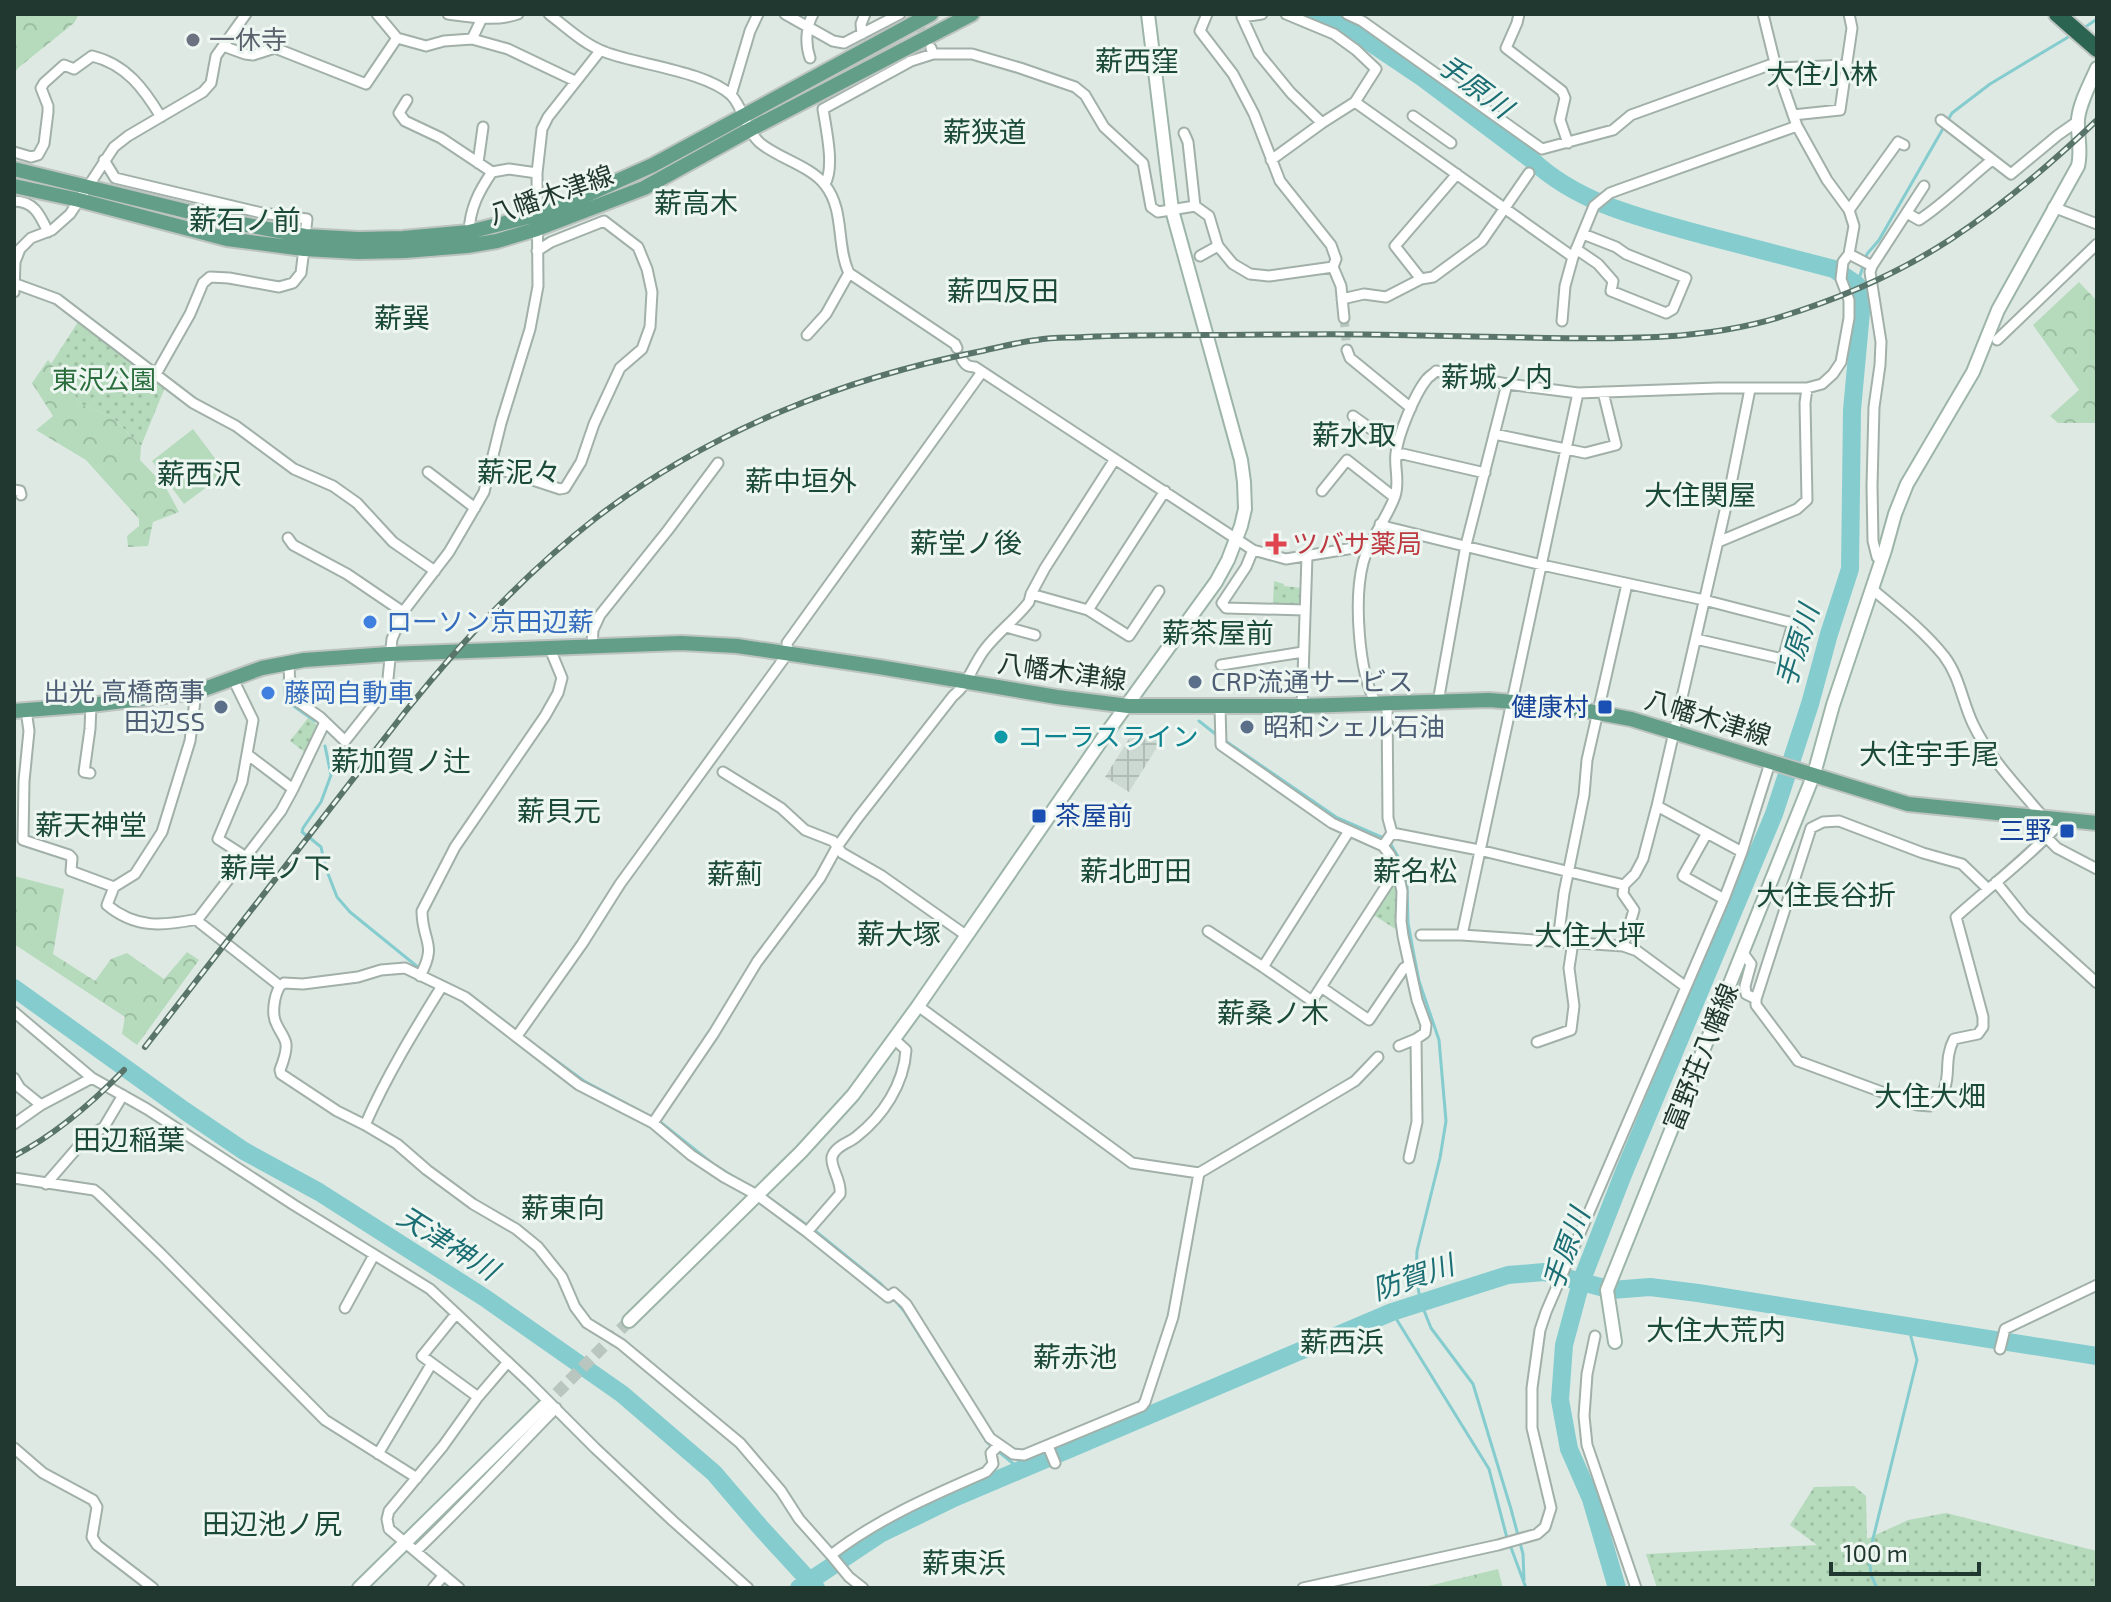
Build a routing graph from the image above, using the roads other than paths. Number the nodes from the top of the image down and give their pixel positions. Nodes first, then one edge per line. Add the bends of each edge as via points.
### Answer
1 (246, 14) edge
2 (448, 14) edge
3 (518, 14) edge
4 (549, 14) edge
5 (758, 14) edge
6 (785, 14) edge
7 (813, 14) edge
8 (865, 14) edge
9 (900, 14) edge
10 (931, 14) edge
11 (972, 14) edge
12 (1148, 14) edge
13 (1207, 14) edge
14 (1262, 14) edge
15 (1286, 14) edge
16 (1347, 14) edge
17 (1519, 14) edge
18 (1763, 14) edge
19 (1849, 14) edge
20 (2057, 14) edge
21 (379, 15) edge
22 (475, 16) edge
23 (1237, 16) edge
24 (808, 27) junction
25 (862, 34) junction
26 (397, 38) junction
27 (472, 39) junction
28 (223, 46) junction
29 (2097, 49) edge
30 (600, 51) junction
31 (810, 58) dead end
32 (1847, 65) junction
33 (1777, 66) junction
34 (2097, 68) edge
35 (575, 81) junction
36 (731, 95) junction
37 (407, 100) dead end
38 (1355, 102) junction
39 (1793, 115) junction
40 (1413, 116) dead end
41 (161, 117) junction
42 (1941, 120) dead end
43 (2078, 121) junction
44 (747, 122) junction
45 (1322, 123) junction
46 (1797, 126) junction
47 (483, 127) dead end
48 (1432, 129) junction
49 (1184, 133) dead end
50 (1451, 143) dead end
51 (1568, 143) junction
52 (1904, 145) dead end
53 (1419, 147) junction
54 (14, 152) edge
55 (104, 160) junction
56 (1271, 160) junction
57 (1992, 160) junction
58 (478, 163) junction
59 (14, 169) edge
60 (492, 172) junction
61 (537, 173) junction
62 (1529, 173) dead end
63 (1457, 174) junction
64 (825, 184) junction
65 (14, 186) edge
66 (1924, 186) dead end
67 (83, 194) junction
68 (14, 201) edge
69 (1195, 206) junction
70 (2053, 207) junction
71 (1505, 209) junction
72 (1172, 210) junction
73 (1849, 210) junction
74 (1907, 213) junction
75 (537, 222) junction
76 (2097, 224) edge
77 (48, 232) junction
78 (469, 232) junction
79 (1583, 234) junction
80 (304, 242) junction
81 (2097, 244) edge
82 (1218, 246) junction
83 (537, 251) junction
84 (1574, 253) junction
85 (1200, 256) dead end
86 (1846, 258) junction
87 (14, 262) edge
88 (1867, 263) junction
89 (1333, 267) junction
90 (849, 273) junction
91 (1421, 279) junction
92 (15, 288) edge
93 (1342, 299) junction
94 (1344, 318) tunnel mouth
95 (1562, 321) dead end
96 (807, 335) dead end
97 (1997, 340) dead end
98 (1347, 350) tunnel mouth
99 (982, 372) junction
100 (156, 374) junction
101 (1507, 384) junction
102 (1807, 388) junction
103 (1750, 389) junction
104 (1603, 392) junction
105 (1578, 393) junction
106 (1411, 408) junction
107 (1353, 416) dead end
108 (1494, 434) junction
109 (1398, 441) junction
110 (1565, 450) junction
111 (1396, 456) junction
112 (1115, 459) junction
113 (718, 463) dead end
114 (490, 466) junction
115 (428, 472) dead end
116 (1485, 473) junction
117 (1165, 491) junction
118 (1322, 491) dead end
119 (1394, 497) junction
120 (475, 508) junction
121 (1380, 524) junction
122 (288, 538) dead end
123 (1237, 540) junction
124 (1718, 542) junction
125 (1466, 545) junction
126 (1253, 550) junction
127 (1368, 550) junction
128 (1307, 556) junction
129 (1882, 561) junction
130 (1542, 565) junction
131 (435, 571) junction
132 (1627, 584) junction
133 (1872, 589) junction
134 (1159, 591) dead end
135 (1031, 594) junction
136 (1704, 600) junction
137 (1088, 610) junction
138 (1305, 610) junction
139 (403, 612) junction
140 (1006, 627) junction
141 (1028, 637) dead end
142 (1696, 639) junction
143 (592, 646) junction
144 (550, 649) junction
145 (1303, 652) junction
146 (788, 653) junction
147 (389, 654) junction
148 (289, 663) junction
149 (1221, 665) dead end
150 (233, 679) junction
151 (965, 682) junction
152 (196, 692) junction
153 (1512, 701) junction
154 (1438, 702) junction
155 (1382, 703) junction
156 (91, 705) junction
157 (1128, 706) junction
158 (1302, 706) junction
159 (1220, 707) junction
160 (20, 711) edge
161 (1597, 712) junction
162 (325, 722) junction
163 (1674, 732) junction
164 (247, 754) junction
165 (1773, 764) junction
166 (723, 772) dead end
167 (90, 773) dead end
168 (1810, 773) junction
169 (19, 781) edge
170 (293, 789) junction
171 (1657, 806) junction
172 (2043, 817) junction
173 (2093, 819) edge
174 (2063, 820) junction
175 (1349, 831) junction
176 (1707, 833) junction
177 (2047, 838) junction
178 (1387, 840) junction
179 (837, 847) junction
180 (1479, 850) junction
181 (1742, 852) junction
182 (246, 857) junction
183 (2097, 869) edge
184 (1568, 872) junction
185 (1398, 873) junction
186 (1996, 882) junction
187 (1624, 885) junction
188 (114, 887) junction
189 (1988, 889) junction
190 (1724, 899) junction
191 (198, 919) junction
192 (1208, 931) dead end
193 (1421, 935) dead end
194 (1462, 935) junction
195 (967, 936) junction
196 (1558, 941) junction
197 (1573, 942) junction
198 (1623, 946) junction
199 (1743, 953) junction
200 (1409, 965) junction
201 (1263, 967) junction
202 (421, 972) junction
203 (2097, 983) edge
204 (280, 986) junction
205 (442, 986) junction
206 (1321, 987) junction
207 (1686, 987) junction
208 (1756, 999) junction
209 (918, 1006) junction
210 (14, 1012) edge
211 (519, 1033) junction
212 (894, 1039) junction
213 (1416, 1039) junction
214 (1537, 1042) dead end
215 (1399, 1046) dead end
216 (1378, 1057) dead end
217 (14, 1078) edge
218 (92, 1078) junction
219 (123, 1095) junction
220 (41, 1105) junction
221 (655, 1120) junction
222 (14, 1124) edge
223 (365, 1125) junction
224 (1409, 1158) dead end
225 (1199, 1173) junction
226 (14, 1178) edge
227 (46, 1184) junction
228 (757, 1195) junction
229 (810, 1228) junction
230 (374, 1255) junction
231 (2097, 1285) edge
232 (345, 1308) dead end
233 (456, 1314) junction
234 (629, 1321) tunnel mouth
235 (1595, 1336) dead end
236 (1615, 1342) dead end
237 (2000, 1349) dead end
238 (508, 1362) junction
239 (432, 1363) junction
240 (478, 1397) junction
241 (550, 1407) junction
242 (999, 1445) junction
243 (14, 1448) edge
244 (1049, 1448) junction
245 (378, 1454) junction
246 (1055, 1463) dead end
247 (417, 1478) junction
248 (406, 1542) junction
249 (416, 1551) junction
250 (831, 1555) junction
251 (444, 1575) junction
252 (153, 1588) edge
253 (359, 1588) edge
254 (433, 1588) edge
255 (459, 1588) edge
256 (748, 1588) edge
257 (863, 1588) edge
258 (1303, 1588) edge
259 (1636, 1588) edge

1 - 28 street
2 - 22 street
3 - 22 street
4 - 30 street
5 - 36 street
6 - 24 street
7 - 24 street
8 - 25 street
9 - 25 street
10 - 44 main road, 八幡木津線
11 - 44 main road, 八幡木津線
12 - 72 street
13 - 56 street via 1200,31 1233,74
14 - 23 street
15 - 38 street via 1334,34 1376,69
16 - 51 street via 1542,149
17 - 51 street via 1506,48 1562,91 1560,120
18 - 33 street
19 - 32 street
20 - 29 highway
21 - 26 street
22 - 27 street
23 - 45 street via 1259,54
24 - 25 street via 844,43
24 - 31 street
26 - 27 street via 426,46
26 - 28 street via 366,84 275,48 253,55
27 - 35 street via 508,49
28 - 41 street via 211,83
30 - 35 street
30 - 36 street via 691,75
32 - 33 street
32 - 39 street via 1840,110
33 - 39 street
33 - 51 street via 1631,115 1613,130
34 - 43 street
35 - 61 street via 542,129
36 - 44 street
37 - 58 street via 399,113 405,121
38 - 45 street
38 - 53 street
39 - 46 street
40 - 48 street
41 - 54 street via 134,77 92,56 74,69 64,65 41,88 48,106 38,155
41 - 55 street via 128,136
42 - 57 street
43 - 57 street via 2011,174
43 - 70 street, 富野荘八幡線 via 2078,166
44 - 64 street via 758,141
44 - 75 main road, 八幡木津線 via 644,188
45 - 56 street
46 - 73 street
46 - 79 street via 1610,193 1594,206
47 - 58 street
48 - 50 street
48 - 53 street
49 - 69 street
52 - 73 street via 1898,142
53 - 63 street
55 - 67 street
55 - 80 street via 115,178 307,219
56 - 89 street via 1280,181 1331,245
57 - 74 street via 1919,220
58 - 60 street
59 - 67 main road, 八幡木津線
60 - 61 street
60 - 78 street via 470,213
61 - 75 street
62 - 71 street
63 - 71 street
63 - 91 street via 1395,246
64 - 72 street via 830,177 823,109 932,51 972,54 1075,87 1104,127 1143,163 1151,207
64 - 90 street
65 - 67 main road, 八幡木津線
66 - 74 street
67 - 77 street
67 - 80 main road, 八幡木津線 via 227,239
68 - 77 street via 33,207
69 - 72 street
69 - 82 street via 1209,216
70 - 76 street
70 - 129 street, 富野荘八幡線 via 1998,310 1973,372 1907,484
71 - 84 street
71 - 91 street via 1482,241 1433,277
72 - 123 street via 1241,460 1245,509
73 - 86 street via 1854,226
74 - 88 street
75 - 78 main road, 八幡木津線
75 - 80 main road, 八幡木津線 via 497,241 436,249 374,252
75 - 83 street
77 - 87 street via 31,238
78 - 80 main road, 八幡木津線
79 - 84 street
79 - 84 street via 1686,278 1673,309 1666,313 1611,291 1613,281 1598,264
80 - 100 street via 301,273 293,283 279,287 210,277 203,283
81 - 97 street
82 - 85 street
82 - 89 street via 1250,274
83 - 114 street via 538,286 530,329
83 - 114 street via 604,221 638,247 652,292 650,327 642,349 620,368 565,488
84 - 95 street
86 - 88 street
86 - 102 street via 1841,279 1849,309 1841,362 1822,384
87 - 92 street
88 - 129 street via 1881,342 1872,486 1873,541
89 - 93 street
90 - 96 street
90 - 99 street via 955,344 963,363
91 - 93 street via 1386,297
92 - 100 street via 57,299
93 - 94 street
98 - 106 street
99 - 112 street
99 - 146 street via 787,643
100 - 131 street via 294,469 333,486 393,542
101 - 105 street
101 - 106 street via 1436,371
101 - 108 street
102 - 103 street
102 - 124 street via 1807,500
103 - 104 street
103 - 124 street
104 - 105 street
104 - 110 street via 1616,445 1585,453
105 - 110 street
106 - 109 street
107 - 109 street via 1385,439
108 - 110 street
108 - 116 street
109 - 111 street
110 - 130 street
111 - 116 street
111 - 119 street
112 - 117 street
112 - 135 street
113 - 143 street via 600,615
114 - 120 street
115 - 120 street
116 - 125 street
117 - 123 street
117 - 137 street
118 - 119 street via 1347,460
119 - 121 street
120 - 131 street
121 - 125 street
121 - 127 street
122 - 139 street
123 - 126 street
123 - 157 street via 1216,582
124 - 136 street
125 - 130 street
125 - 154 street
126 - 128 street via 1286,559
126 - 138 street via 1222,603 1226,608
127 - 128 street
127 - 155 street via 1360,588 1359,643 1370,693
128 - 138 street
129 - 133 street, 富野荘八幡線
130 - 132 street
130 - 153 street
131 - 139 street
132 - 136 street
132 - 161 street
133 - 168 street, 富野荘八幡線
133 - 172 street via 1945,658 1984,744
134 - 137 street via 1129,636
135 - 137 street
135 - 140 street
136 - 142 street
136 - 142 street via 1793,623 1783,659
138 - 145 street
139 - 147 street
140 - 141 street
140 - 151 street
142 - 163 street
143 - 144 main road, 八幡木津線
143 - 146 main road, 八幡木津線 via 681,643
144 - 147 main road, 八幡木津線
144 - 202 street via 562,678 558,693 455,847 422,911 430,952
145 - 149 street
145 - 158 street
146 - 151 main road, 八幡木津線
146 - 211 street
147 - 148 main road, 八幡木津線
147 - 162 street via 387,688 345,741
148 - 150 main road, 八幡木津線
148 - 162 street via 290,694
150 - 152 main road, 八幡木津線
150 - 164 street via 253,720
151 - 157 main road, 八幡木津線
151 - 179 street
152 - 156 main road, 八幡木津線
152 - 188 street via 190,741 162,832 135,874
153 - 154 main road, 八幡木津線
153 - 161 main road, 八幡木津線
153 - 180 street
154 - 155 main road, 八幡木津線
155 - 158 main road, 八幡木津線
155 - 178 street
156 - 160 main road, 八幡木津線
156 - 167 street via 84,772
157 - 159 main road, 八幡木津線
157 - 195 street
158 - 159 main road, 八幡木津線
159 - 175 street via 1221,745
160 - 169 street via 29,731
161 - 163 main road, 八幡木津線
161 - 184 street
162 - 170 street
163 - 165 main road, 八幡木津線
163 - 171 street
164 - 170 street
164 - 182 street via 242,782 218,839
165 - 168 main road, 八幡木津線
165 - 181 street
166 - 179 street
168 - 172 main road, 八幡木津線 via 1908,804
168 - 199 street, 富野荘八幡線
169 - 188 street via 23,840 69,855 71,871
170 - 182 street
171 - 176 street
171 - 187 street via 1643,859
172 - 174 main road, 八幡木津線
173 - 174 main road, 八幡木津線
174 - 177 street
175 - 178 street
175 - 201 street
176 - 181 street
176 - 190 street via 1683,876
177 - 183 street
177 - 186 street
178 - 180 street
178 - 185 street
179 - 195 street
179 - 221 street
180 - 184 street
180 - 194 street
181 - 190 street
182 - 191 street
184 - 187 street
184 - 196 street
185 - 200 street
185 - 206 street
186 - 189 street
186 - 203 street via 2024,917
187 - 198 street via 1623,894 1634,910
188 - 191 street via 107,905 143,925
189 - 208 street via 1962,864 1839,821 1823,822 1811,828
189 - 208 street via 1956,917 1983,1027 1978,1034 1954,1039 1945,1090 1930,1106 1798,1061
190 - 207 street
191 - 204 street
192 - 201 street
193 - 194 street
194 - 196 street
195 - 209 street
196 - 197 street
197 - 198 street
197 - 214 street via 1571,1030
198 - 207 street
199 - 208 street via 1751,964 1746,994
199 - 236 street, 富野荘八幡線 via 1607,1290
200 - 206 street via 1369,1020
200 - 213 street via 1426,1025
201 - 206 street via 1312,1001
202 - 204 street via 396,968
202 - 205 street
204 - 223 street via 274,1016 287,1046 281,1074
205 - 211 street
205 - 223 street via 394,1063
207 - 258 street via 1540,1330 1532,1428 1551,1508 1545,1527 1498,1545
209 - 212 street
209 - 225 street via 1132,1163
210 - 218 street
211 - 221 street via 579,1085
212 - 228 street via 853,1095
212 - 229 street via 906,1050 902,1078 874,1121 833,1154 840,1194
213 - 215 street
213 - 224 street via 1417,1122
216 - 225 street via 1355,1081
217 - 220 street
218 - 219 street
218 - 220 street
219 - 227 street via 104,1127 84,1140
219 - 230 street
220 - 222 street
221 - 228 street via 691,1155
223 - 250 street via 538,1247 587,1323 621,1344 740,1443
225 - 244 street via 1173,1317 1145,1402
226 - 227 street
227 - 245 street via 99,1194 325,1420
228 - 229 street
228 - 234 street
229 - 242 street via 888,1297 894,1293 906,1304
230 - 232 street
230 - 233 street via 430,1289
231 - 237 street via 2005,1329
233 - 238 street
233 - 239 street via 422,1356
235 - 259 street via 1587,1374 1587,1445
238 - 240 street
238 - 241 street
239 - 240 street
239 - 245 street
240 - 247 street
241 - 248 street
241 - 249 street
241 - 256 street
242 - 244 street via 1024,1455
242 - 250 street via 986,1472 916,1502
243 - 252 street via 43,1473 93,1500 97,1507 92,1537 97,1545
244 - 246 street
245 - 247 street
247 - 248 street via 387,1519 389,1529
248 - 249 street
248 - 253 street
249 - 251 street
250 - 257 street
251 - 254 street
251 - 255 street

